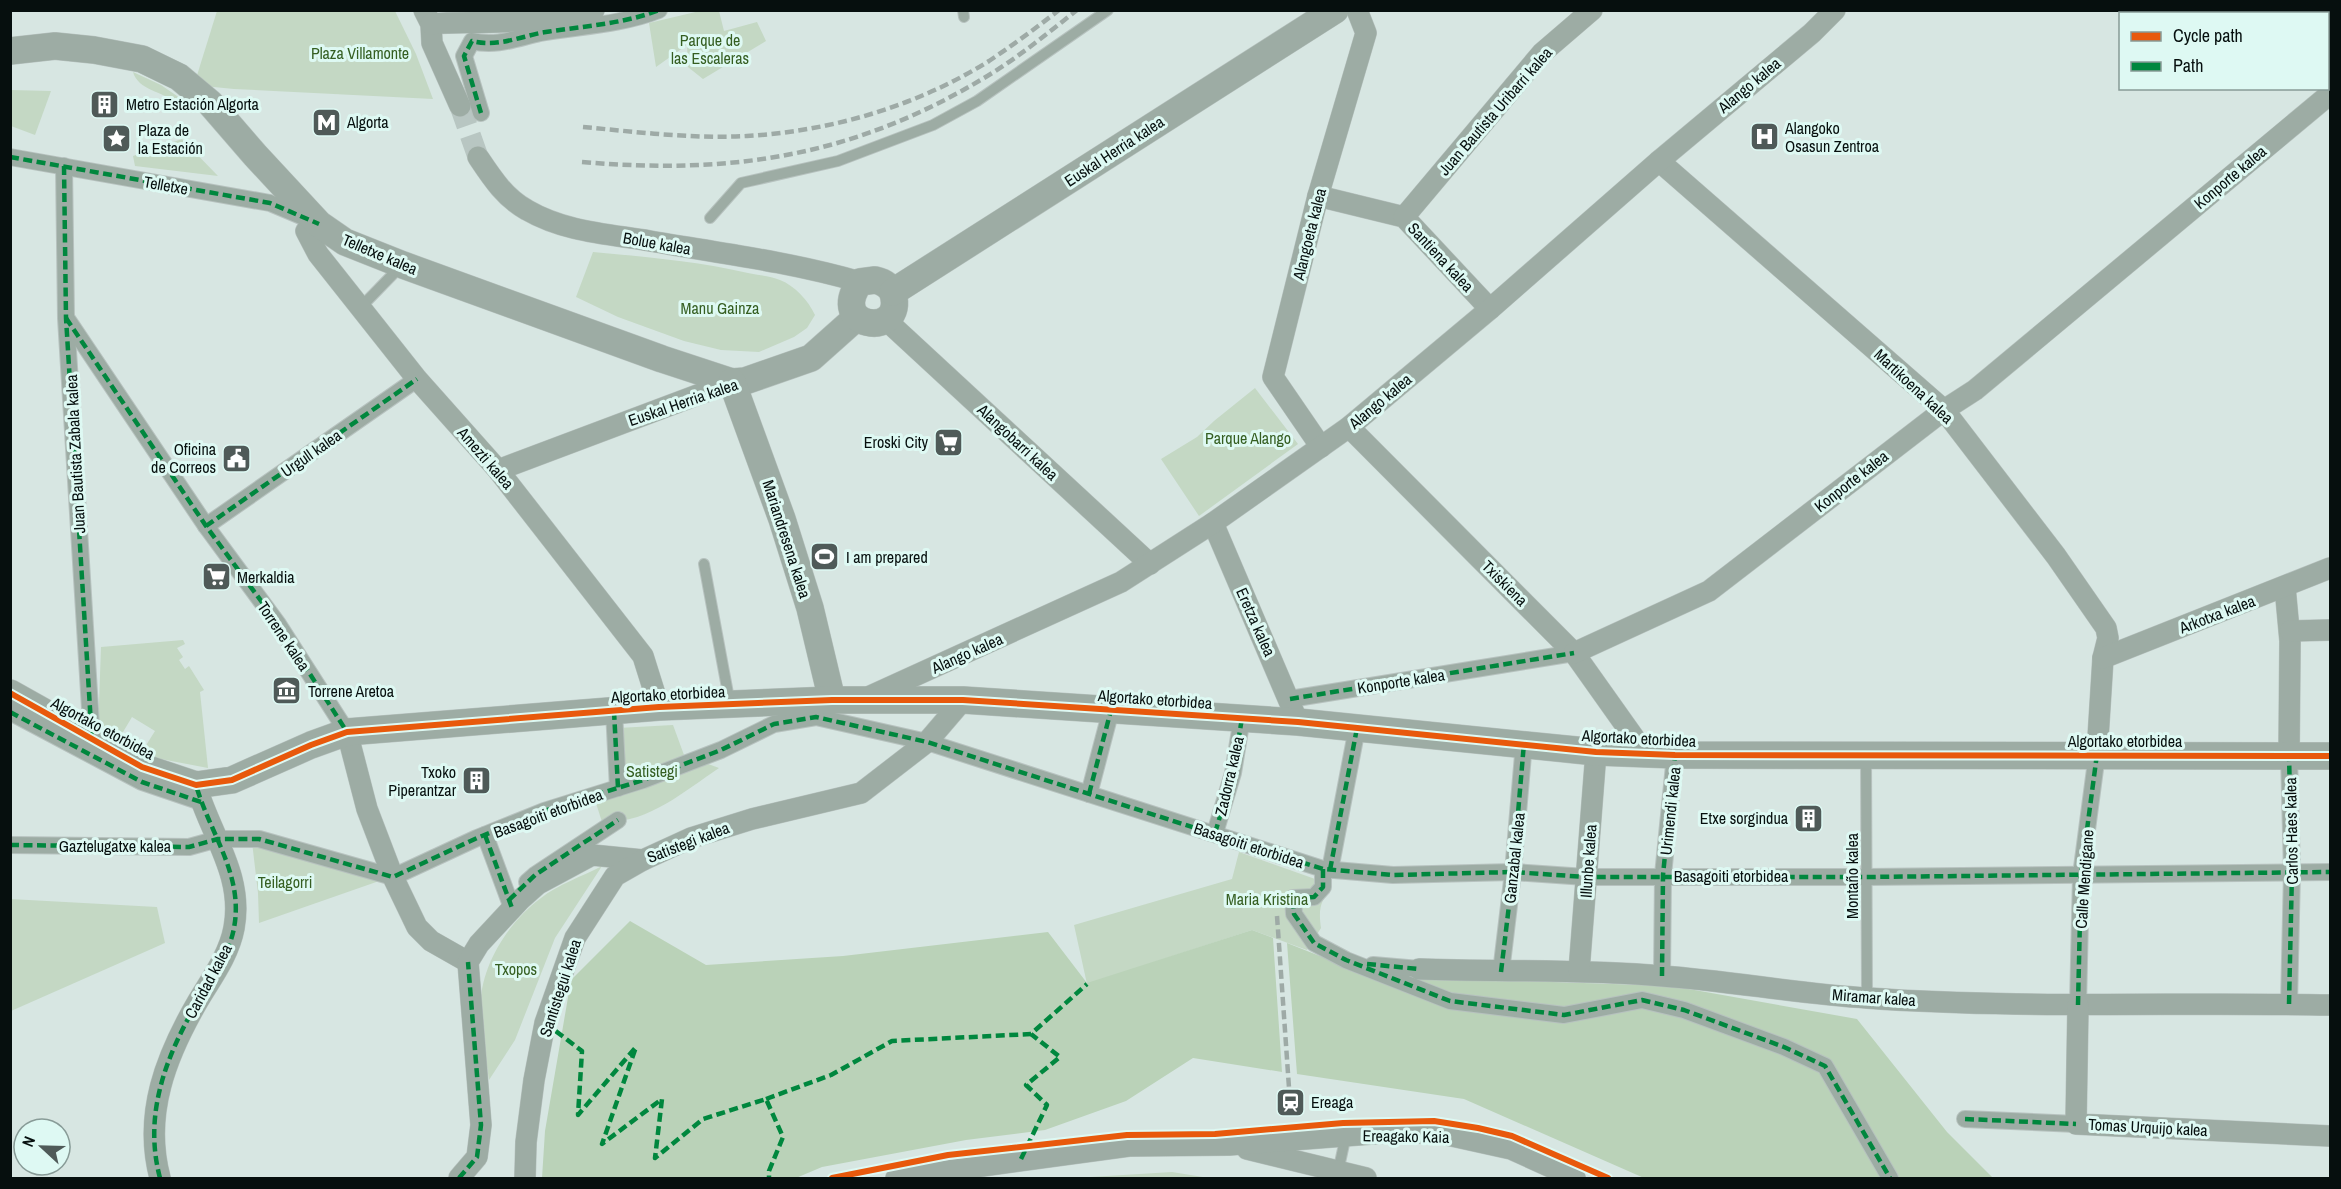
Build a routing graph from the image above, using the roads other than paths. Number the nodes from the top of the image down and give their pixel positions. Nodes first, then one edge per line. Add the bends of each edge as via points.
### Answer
1 (594, 10) edge
2 (659, 10) edge
3 (1108, 10) edge
4 (1335, 10) edge
5 (1357, 10) edge
6 (1593, 10) edge
7 (1835, 10) edge
8 (428, 17) edge
9 (10, 51) edge
10 (2331, 94) edge
11 (460, 106) tunnel mouth
12 (481, 113) dead end
13 (10, 157) edge
14 (478, 158) tunnel mouth
15 (1659, 160) junction
16 (64, 166) junction
17 (1318, 196) junction
18 (1404, 217) junction
19 (710, 218) dead end
20 (319, 224) junction
21 (403, 265) junction
22 (860, 282) junction
23 (893, 292) junction
24 (361, 307) junction
25 (1490, 309) junction
26 (857, 317) junction
27 (66, 318) junction
28 (886, 320) junction
29 (417, 379) junction
30 (732, 382) junction
31 (1944, 410) junction
32 (1349, 427) junction
33 (1321, 447) junction
34 (498, 470) junction
35 (1213, 523) junction
36 (206, 526) junction
37 (704, 564) dead end
38 (1150, 564) junction
39 (2331, 568) edge
40 (2285, 587) junction
41 (2290, 630) junction
42 (2331, 630) edge
43 (1574, 653) junction
44 (2103, 658) junction
45 (10, 693) edge
46 (832, 700) junction
47 (863, 700) junction
48 (963, 700) junction
49 (730, 704) junction
50 (659, 707) junction
51 (1111, 710) junction
52 (614, 711) junction
53 (1294, 711) junction
54 (10, 712) edge
55 (1242, 718) junction
56 (1357, 728) junction
57 (347, 732) junction
58 (92, 741) junction
59 (927, 742) junction
60 (1524, 743) junction
61 (1596, 752) junction
62 (1645, 753) junction
63 (1866, 754) junction
64 (2097, 754) junction
65 (1676, 755) junction
66 (2289, 756) junction
67 (2331, 756) edge
68 (618, 788) junction
69 (198, 794) junction
70 (1089, 794) junction
71 (618, 820) dead end
72 (1215, 833) junction
73 (485, 835) junction
74 (218, 839) junction
75 (10, 845) edge
76 (643, 860) junction
77 (1327, 870) junction
78 (1514, 872) junction
79 (2292, 872) junction
80 (2331, 872) edge
81 (1663, 875) junction
82 (2081, 875) junction
83 (393, 877) junction
84 (1586, 877) junction
85 (1867, 877) junction
86 (511, 904) junction
87 (1346, 960) junction
88 (468, 962) junction
89 (1419, 969) joint
90 (1579, 971) junction
91 (1501, 972) junction
92 (1662, 976) junction
93 (1867, 998) junction
94 (2289, 1004) junction
95 (2078, 1005) junction
96 (2331, 1005) edge
97 (1965, 1119) dead end
98 (2076, 1124) junction
99 (1346, 1135) junction
100 (2331, 1136) edge
101 (1229, 1145) junction
102 (1338, 1172) junction
103 (160, 1179) edge
104 (459, 1179) edge
105 (525, 1179) edge
106 (896, 1179) edge
107 (1366, 1179) edge
108 (1575, 1179) edge
109 (1890, 1179) edge

1 - 8 street via 559,16
2 - 12 street via 635,19 488,45 472,41 464,56
3 - 19 lane via 977,101 933,125 838,161 741,183
4 - 23 street, Euskal Herria kalea
5 - 17 street, Alangoeta kalea via 1366,33
6 - 18 street, Juan Bautista Uribarri kalea via 1542,53
7 - 15 street, Alango kalea
8 - 11 street via 432,43
9 - 20 street, Telletxe kalea via 55,46 94,50 142,59 179,77 210,103
10 - 31 street, Konporte kalea via 1975,390
13 - 16 street, Telletxe
14 - 22 street, Bolue kalea via 510,198 563,227 739,255
15 - 25 street, Alango kalea
15 - 31 street, Martikoena kalea
16 - 20 street, Telletxe via 270,204
16 - 27 street, Juan Bautista Zabala kalea
17 - 18 street, Santiena kalea
17 - 33 street, Alangoeta kalea via 1273,376
18 - 25 street, Santiena kalea
20 - 21 street, Telletxe kalea via 345,242
20 - 24 street, Amezti kalea via 306,231 318,254
21 - 24 lane
21 - 30 street, Telletxe kalea
22 - 23 street via 882,282
22 - 26 street via 852,296 852,311
23 - 28 street via 894,307
24 - 29 street, Amezti kalea
25 - 32 street, Alango kalea
26 - 28 street via 868,324
26 - 30 street, Euskal Herria kalea via 811,358
27 - 36 street, Torrene kalea
27 - 58 street, Juan Bautista Zabala kalea
28 - 38 street, Alangobarri kalea
29 - 34 street, Amezti kalea
29 - 36 street, Urgull kalea
30 - 34 street, Euskal Herria kalea
30 - 46 street, Mariandresena kalea via 810,608
31 - 43 street, Konporte kalea via 1709,591
31 - 44 street, Martikoena kalea via 2106,628
32 - 33 street, Alango kalea
32 - 43 street, Txiskiena
33 - 35 street, Alango kalea
34 - 50 street, Amezti kalea via 643,656
35 - 38 street, Alango kalea
35 - 53 street, Eretza kalea
36 - 57 street, Torrene kalea via 278,624
37 - 49 lane
38 - 47 street, Alango kalea via 1121,582
39 - 40 street, Arkotxa kalea
40 - 41 street, Carlos Haes kalea
40 - 44 street, Arkotxa kalea
41 - 42 street
41 - 66 street, Carlos Haes kalea
43 - 53 street, Konporte kalea
43 - 62 street, Txiskiena
44 - 64 street, Martikoena kalea
45 - 58 street, Algortako etorbidea
46 - 47 street, Algortako etorbidea
46 - 49 street, Algortako etorbidea
47 - 48 street, Algortako etorbidea
48 - 51 street, Algortako etorbidea
48 - 59 street, Satistegi kalea
49 - 50 street, Algortako etorbidea
50 - 52 street, Algortako etorbidea
51 - 55 street, Algortako etorbidea
51 - 70 street
52 - 57 street, Algortako etorbidea
52 - 68 street
53 - 55 street, Algortako etorbidea
53 - 56 street, Algortako etorbidea
54 - 69 street via 142,782
55 - 72 street, Zadorra kalea via 1233,773
56 - 60 street, Algortako etorbidea
56 - 77 street
57 - 69 street, Algortako etorbidea
57 - 83 street, Torrene kalea via 367,809
58 - 69 street, Algortako etorbidea
59 - 68 street, Basagoiti etorbidea via 816,717 774,724 721,750
59 - 70 street, Basagoiti etorbidea
59 - 76 street, Satistegi kalea via 861,793 752,819 691,838
60 - 61 street, Algortako etorbidea
60 - 78 street, Ganzabal kalea
61 - 62 street, Algortako etorbidea
61 - 84 street, Illunbe kalea
62 - 65 street, Algortako etorbidea
63 - 64 street, Algortako etorbidea
63 - 65 street, Algortako etorbidea
63 - 85 lane, Montaño kalea
64 - 66 street, Algortako etorbidea
64 - 82 street, Calle Mendigane
65 - 81 street, Urimendi kalea
66 - 67 street, Algortako etorbidea
66 - 79 street, Carlos Haes kalea
68 - 73 street, Basagoiti etorbidea
69 - 74 street, Caridad kalea
70 - 72 street, Basagoiti etorbidea
71 - 86 street via 535,875
72 - 77 street, Basagoiti etorbidea
73 - 83 street, Basagoiti etorbidea
73 - 86 street
74 - 75 street, Gaztelugatxe kalea via 189,847
74 - 83 street via 260,839
74 - 103 street, Caridad kalea via 236,886 234,928 222,962 171,1051 157,1098 154,1130
76 - 86 street, Satistegi kalea via 591,855
76 - 105 street, Santistegui kalea via 615,876 575,938 545,1023 526,1142
77 - 78 street, Basagoiti etorbidea via 1393,874
77 - 87 street via 1323,887 1314,897 1293,898 1294,914 1314,943
78 - 84 street, Basagoiti etorbidea
78 - 91 street, Ganzabal kalea
79 - 80 street, Basagoiti etorbidea
79 - 82 street, Basagoiti etorbidea
79 - 94 street, Carlos Haes kalea
81 - 84 street, Basagoiti etorbidea
81 - 85 street, Basagoiti etorbidea
81 - 92 street, Urimendi kalea
82 - 85 street, Basagoiti etorbidea
82 - 95 street, Calle Mendigane
83 - 88 street, Torrene kalea via 417,927
84 - 90 street, Illunbe kalea
85 - 93 lane, Montaño kalea
86 - 88 street, Satistegi kalea
87 - 89 street
87 - 109 street via 1450,1001 1564,1015 1642,1000 1684,1010 1784,1047 1825,1066
88 - 104 street via 481,1125 477,1157
89 - 91 street, Miramar kalea
90 - 91 street, Miramar kalea
90 - 92 street, Miramar kalea
92 - 93 street, Miramar kalea
93 - 95 street, Miramar kalea
94 - 95 street, Miramar kalea
94 - 96 street, Miramar kalea
95 - 98 street
97 - 98 street, Tomas Urquijo kalea
98 - 100 street, Tomas Urquijo kalea
99 - 101 street, Ereagako Kaia
99 - 102 lane
99 - 108 street, Ereagako Kaia via 1443,1134 1511,1149
101 - 102 street, Ereagako Kaia
101 - 106 street, Ereagako Kaia via 1129,1146
102 - 107 street, Ereagako Kaia

